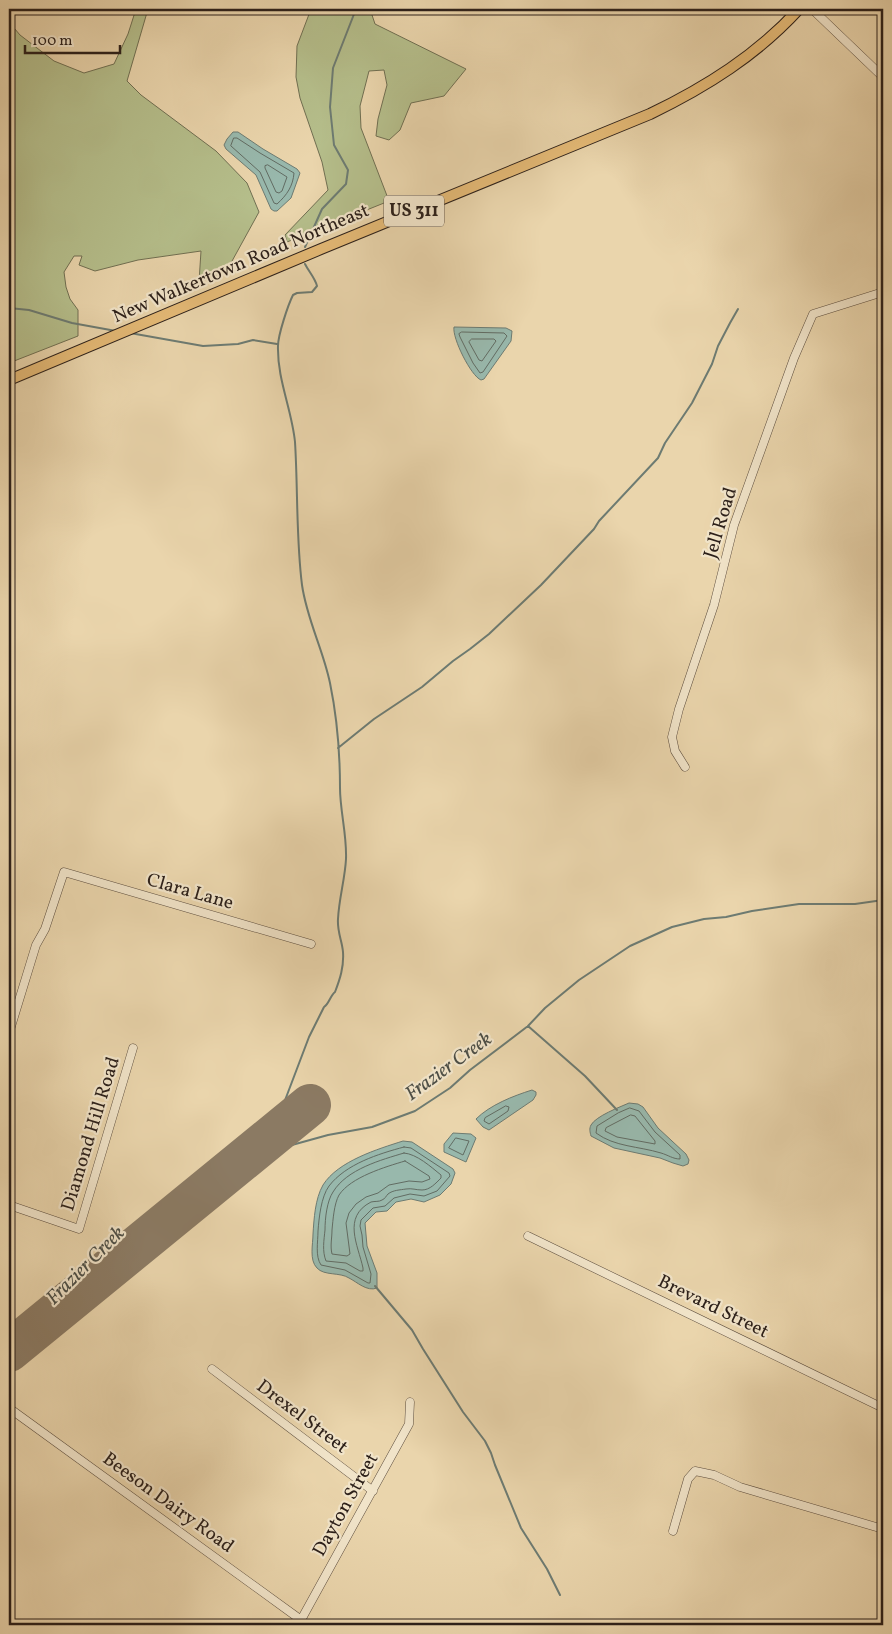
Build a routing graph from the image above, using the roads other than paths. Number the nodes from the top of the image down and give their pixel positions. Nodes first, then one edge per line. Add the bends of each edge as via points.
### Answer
1 (799, 9) edge
2 (812, 9) edge
3 (883, 77) edge
4 (883, 292) edge
5 (9, 380) edge
6 (686, 767) dead end
7 (311, 944) dead end
8 (9, 1033) edge
9 (133, 1048) dead end
10 (9, 1205) edge
11 (528, 1236) dead end
12 (212, 1369) dead end
13 (410, 1402) dead end
14 (9, 1408) edge
15 (883, 1408) edge
16 (373, 1491) junction
17 (883, 1529) edge
18 (673, 1532) dead end
19 (301, 1620) junction
20 (308, 1625) edge

1 - 5 main road, New Walkertown Road Northeast / US 311 via 738,64 650,114
2 - 3 street
4 - 6 street, Jell Road via 813,314 794,358 734,526 714,604 679,709 672,737 675,751
7 - 8 street, Clara Lane via 64,872 36,945
9 - 10 street, Diamond Hill Road via 79,1229
11 - 15 street, Brevard Street
12 - 16 street, Drexel Street
13 - 16 street, Dayton Street via 409,1424
14 - 19 street, Beeson Dairy Road
16 - 19 street, Dayton Street
17 - 18 street via 695,1471 688,1480
19 - 20 street, Beeson Dairy Road

